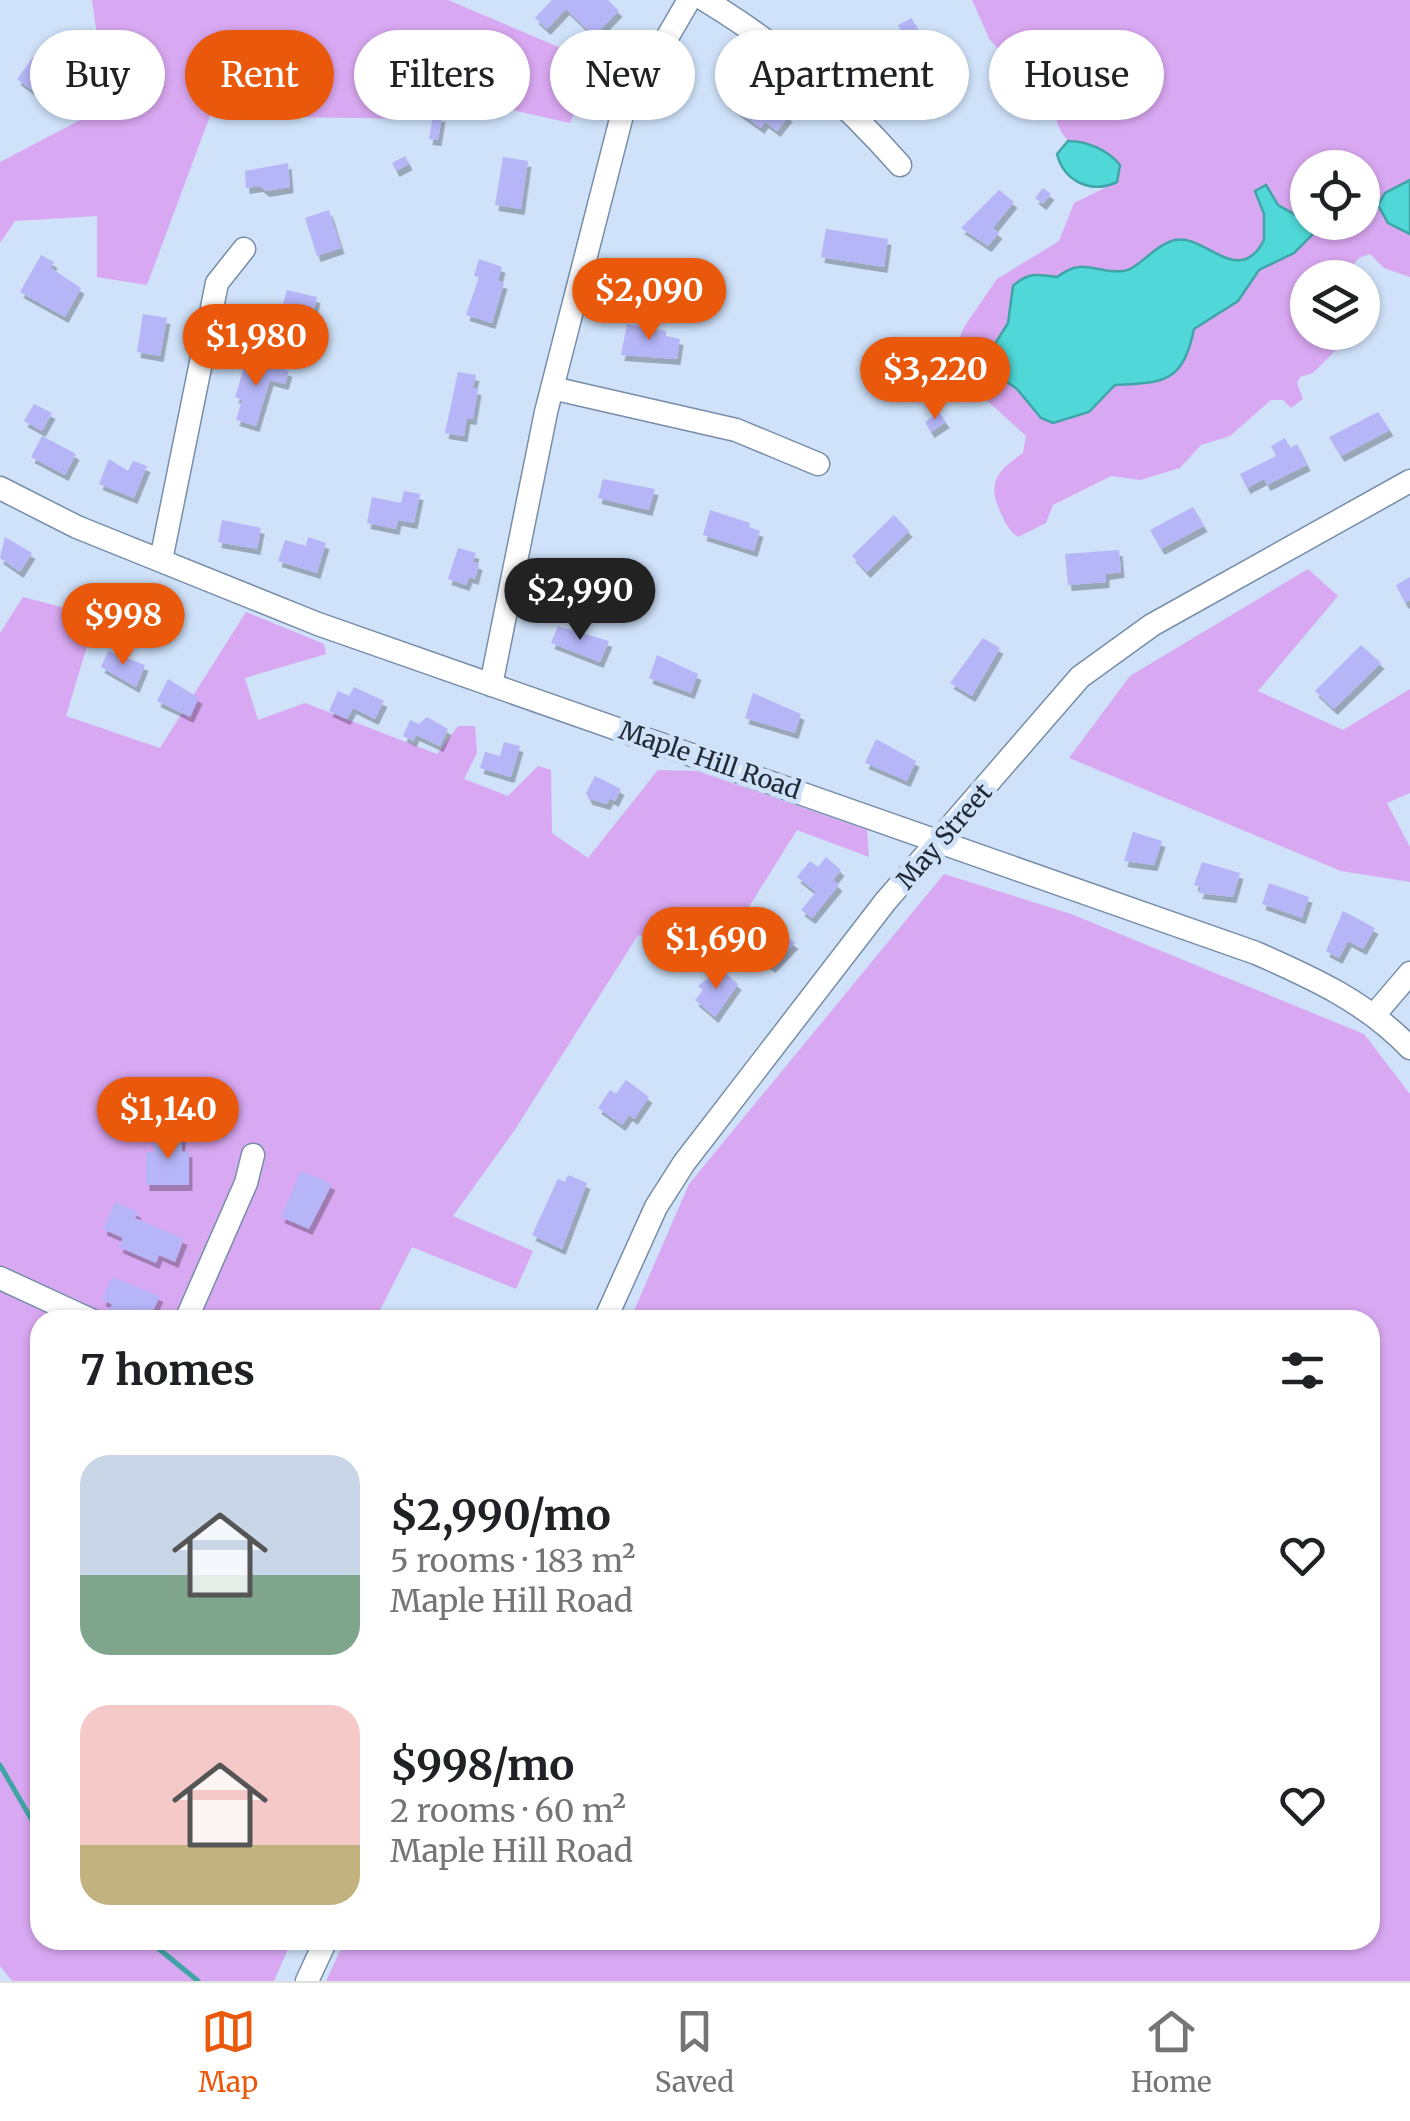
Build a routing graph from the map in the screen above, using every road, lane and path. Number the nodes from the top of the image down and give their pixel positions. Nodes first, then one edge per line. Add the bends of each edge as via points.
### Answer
1 (688, 0) edge
2 (705, 0) edge
3 (900, 165) dead end
4 (244, 249) dead end
5 (552, 388) junction
6 (818, 464) dead end
7 (1410, 481) edge
8 (0, 488) edge
9 (160, 560) junction
10 (491, 685) junction
11 (941, 842) junction
12 (1410, 973) edge
13 (1374, 1014) junction
14 (1410, 1048) edge
15 (253, 1155) dead end
16 (0, 1278) edge
17 (69, 1310) edge
18 (190, 1310) edge
19 (610, 1310) edge
20 (321, 1950) edge
21 (307, 1981) edge

1 - 5 street via 622,115
2 - 3 street via 798,62
4 - 9 street via 217,283
5 - 6 street via 736,430
5 - 10 street
7 - 11 street, May Street via 1235,576 1095,664
8 - 9 street, Maple Hill Road
9 - 10 street, Maple Hill Road
10 - 11 street, Maple Hill Road
11 - 13 street, Maple Hill Road via 1256,953
11 - 19 street, May Street via 836,963 684,1162
12 - 13 street
13 - 14 street, Maple Hill Road
15 - 18 street
16 - 17 street
20 - 21 street

